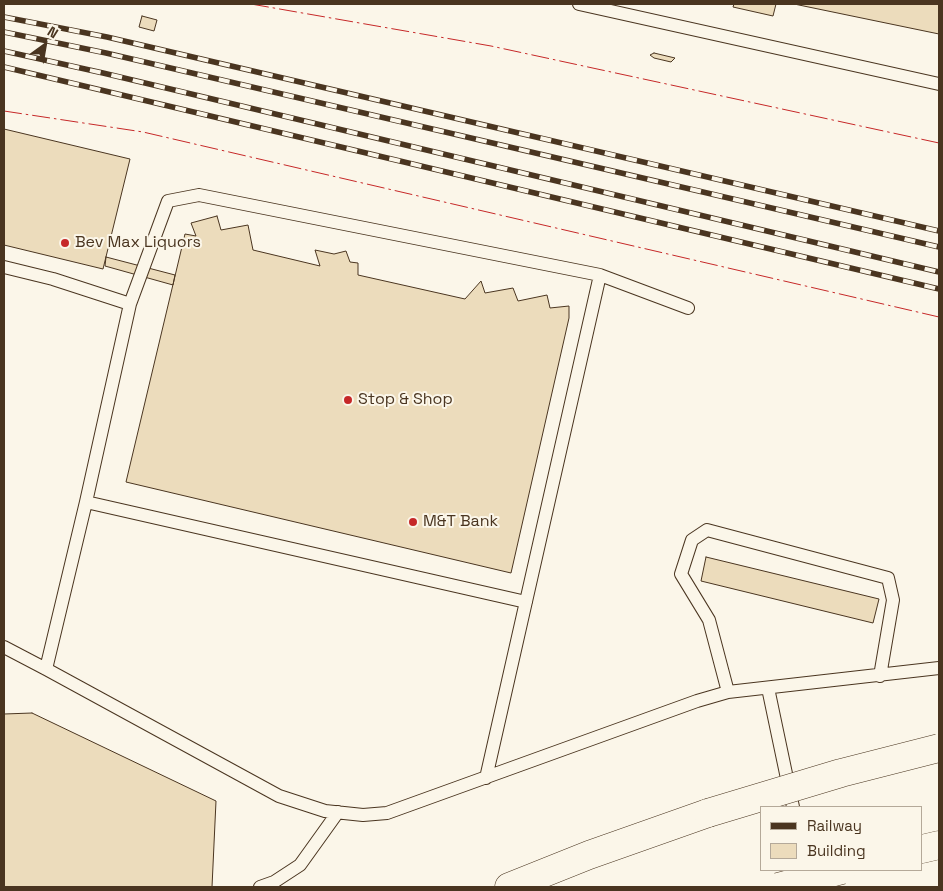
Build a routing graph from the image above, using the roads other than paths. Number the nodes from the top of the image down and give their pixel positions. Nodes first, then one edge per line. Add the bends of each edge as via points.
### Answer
1 (579, 4) edge
2 (939, 84) edge
3 (4, 267) edge
4 (600, 275) junction
5 (130, 304) junction
6 (688, 308) dead end
7 (86, 502) junction
8 (526, 602) junction
9 (4, 648) edge
10 (939, 668) edge
11 (46, 669) junction
12 (880, 676) junction
13 (768, 688) junction
14 (728, 692) junction
15 (939, 748) edge
16 (486, 778) junction
17 (793, 806) edge
18 (338, 812) junction
19 (939, 845) edge
20 (923, 849) edge
21 (806, 871) edge
22 (838, 871) edge
23 (260, 887) edge
24 (509, 887) edge
25 (778, 887) edge
26 (809, 887) edge

1 - 2 lane
3 - 5 lane
4 - 5 lane via 199,194 168,202
4 - 6 lane
4 - 8 lane
5 - 7 lane
7 - 8 lane
7 - 11 lane
8 - 16 lane
9 - 11 lane
10 - 12 lane
11 - 18 lane via 279,796
12 - 13 lane
12 - 14 lane via 893,600 888,578 707,530 692,540 681,574 709,620
13 - 14 lane
13 - 17 lane
14 - 16 lane via 697,700
15 - 24 highway, bridge via 848,771 708,813
16 - 18 lane via 388,814
18 - 23 lane via 300,865
19 - 20 highway
21 - 26 lane
22 - 25 highway, bridge

